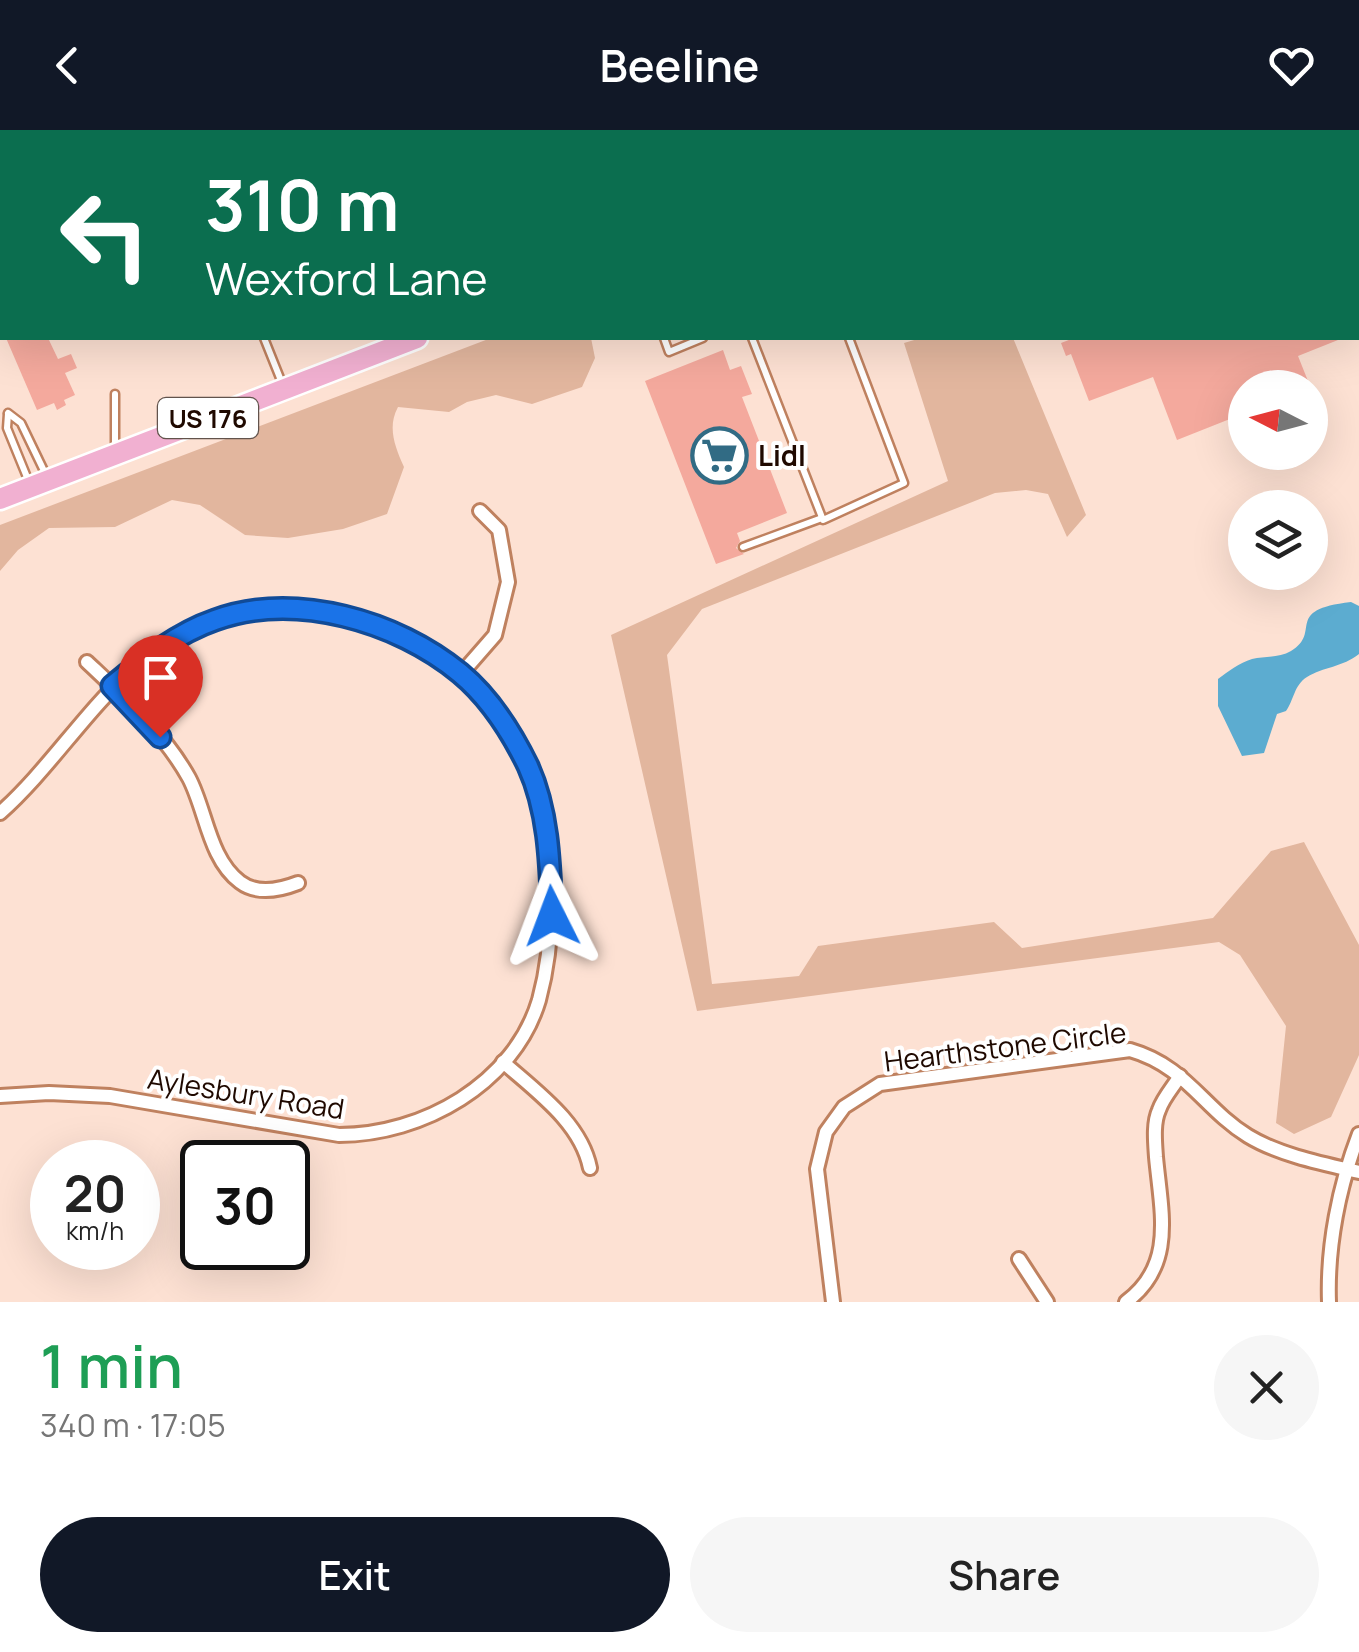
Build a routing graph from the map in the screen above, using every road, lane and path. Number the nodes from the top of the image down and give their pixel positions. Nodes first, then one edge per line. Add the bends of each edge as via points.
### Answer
1 (265, 340) edge
2 (411, 340) edge
3 (665, 340) edge
4 (698, 340) edge
5 (753, 340) edge
6 (850, 340) edge
7 (284, 389) junction
8 (115, 394) dead end
9 (115, 454) junction
10 (40, 484) junction
11 (0, 499) edge
12 (480, 511) dead end
13 (822, 518) junction
14 (743, 547) dead end
15 (87, 662) dead end
16 (461, 674) junction
17 (112, 686) junction
18 (0, 813) edge
19 (298, 883) dead end
20 (503, 1062) junction
21 (1180, 1076) junction
22 (0, 1096) edge
23 (1359, 1134) edge
24 (590, 1168) dead end
25 (1352, 1171) edge
26 (1019, 1259) dead end
27 (833, 1302) edge
28 (1047, 1302) edge
29 (1126, 1302) edge
30 (1329, 1302) edge

1 - 7 lane
2 - 7 main road, US 176
3 - 4 lane via 669,352
5 - 13 lane
6 - 13 lane via 904,483
7 - 9 main road, US 176
8 - 9 lane
9 - 10 main road, US 176
10 - 10 lane via 21,422 8,413 7,428
10 - 11 main road, US 176
12 - 16 street via 500,530 508,582 495,635
13 - 14 lane
15 - 17 street
16 - 17 street, Aylesbury Road via 396,633 328,612 264,610 216,619 140,662
16 - 20 street, Aylesbury Road via 500,717 529,768 546,827 548,960 538,1003
17 - 18 street, Aylesbury Road
17 - 19 street via 191,781 221,859 241,884 274,892
20 - 22 street, Aylesbury Road via 431,1118 370,1135 301,1131 110,1096
20 - 24 street via 586,1146
21 - 25 street, Hearthstone Circle via 1248,1136
21 - 27 street, Hearthstone Circle via 1158,1058 1130,1050 880,1084 844,1107 826,1132 816,1168
21 - 29 street via 1158,1111 1159,1261 1144,1288
23 - 25 street
25 - 30 street via 1328,1271
26 - 28 street

